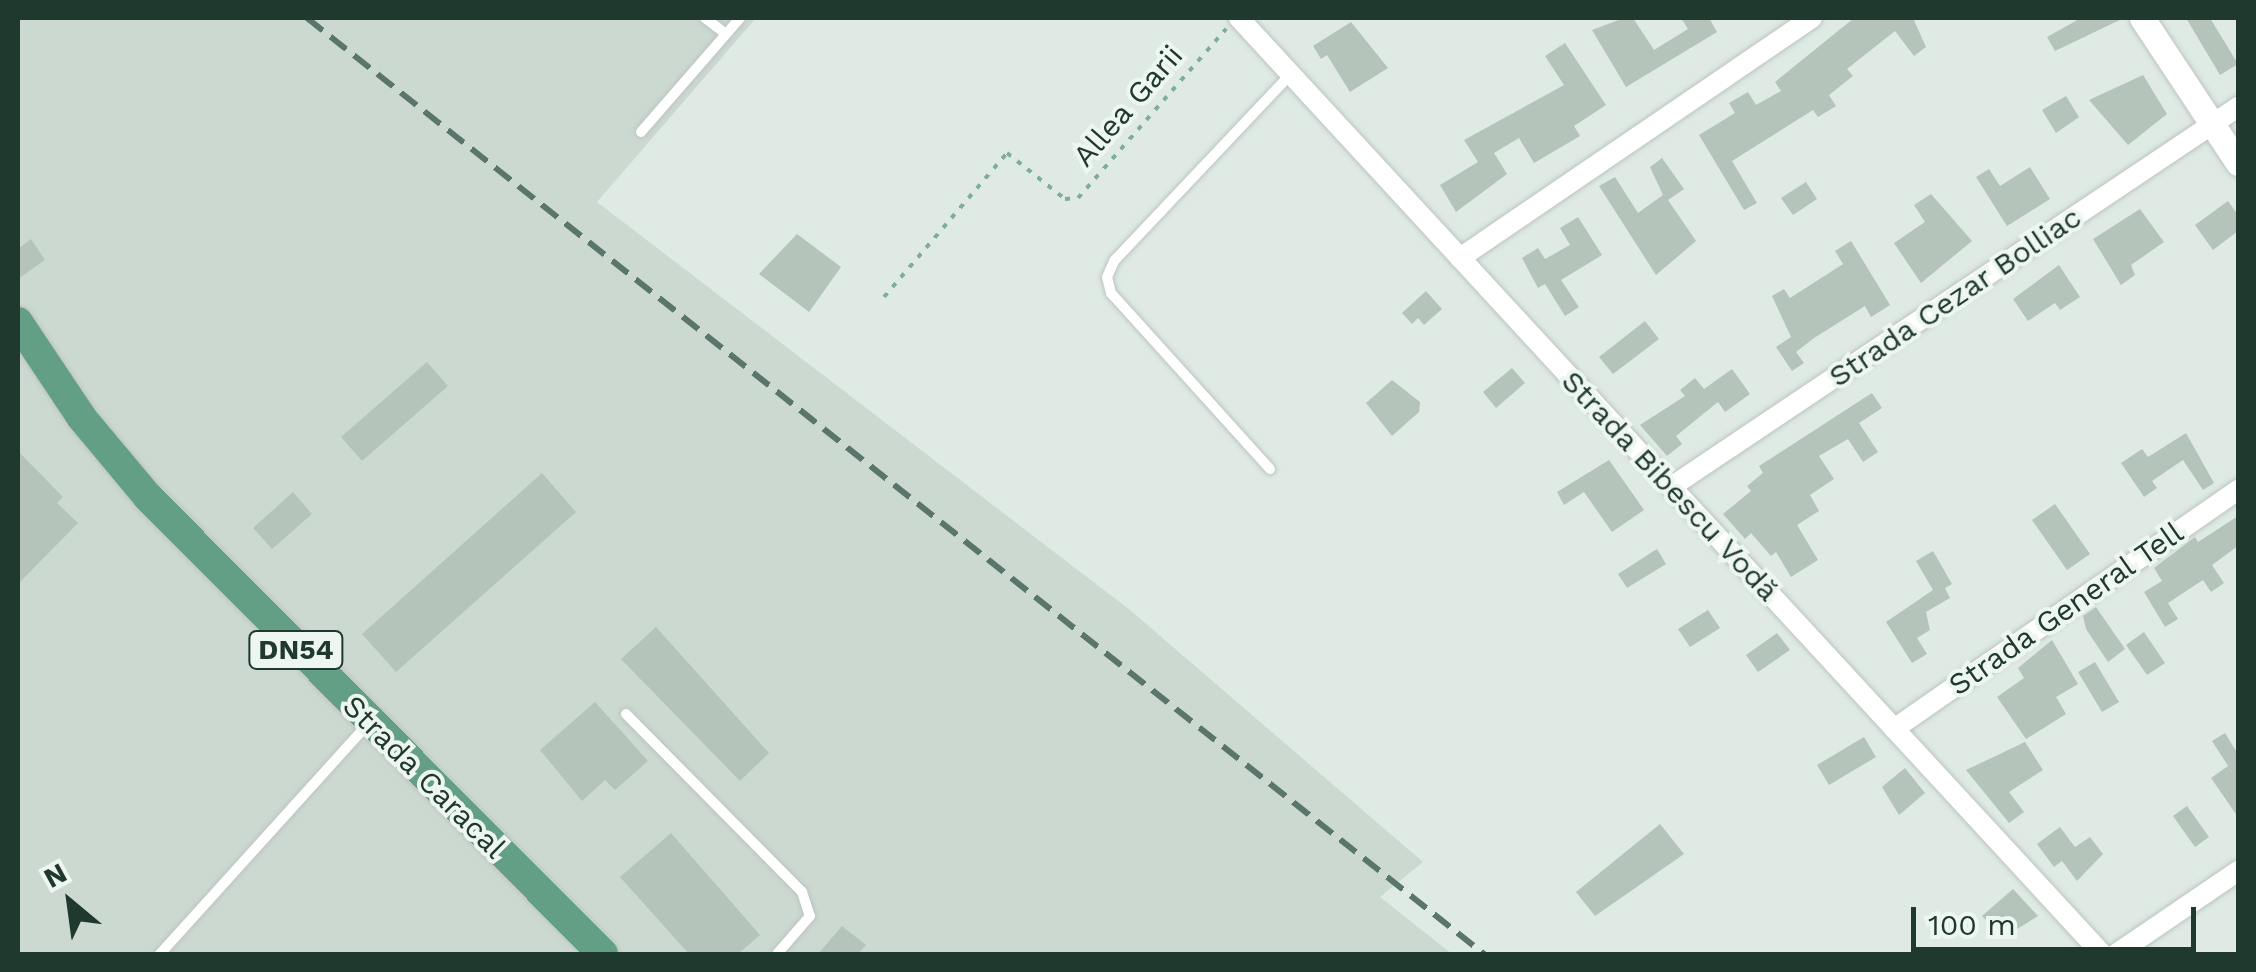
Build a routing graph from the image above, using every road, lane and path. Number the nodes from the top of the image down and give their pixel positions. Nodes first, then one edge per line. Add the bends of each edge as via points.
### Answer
1 (704, 18) edge
2 (740, 18) edge
3 (1237, 18) edge
4 (1812, 18) edge
5 (2142, 18) edge
6 (726, 34) junction
7 (1291, 74) junction
8 (2238, 107) edge
9 (2212, 125) junction
10 (641, 132) dead end
11 (2238, 162) edge
12 (1460, 258) junction
13 (884, 296) dead end
14 (18, 322) edge
15 (1270, 470) dead end
16 (1670, 486) junction
17 (2238, 490) edge
18 (626, 714) dead end
19 (368, 723) junction
20 (1894, 728) junction
21 (2238, 871) edge
22 (160, 954) edge
23 (602, 954) edge
24 (777, 954) edge
25 (2102, 954) edge
26 (2116, 954) edge

1 - 6 lane
2 - 6 lane
3 - 7 street, Strada Bibescu Vodă
3 - 13 path, Allea Garii via 1078,198 1065,199 1006,153
4 - 12 street
5 - 9 street
6 - 10 lane
7 - 12 street, Strada Bibescu Vodă
7 - 15 lane via 1114,261 1107,277 1111,293
8 - 9 street, Strada Cezar Bolliac
9 - 11 street
9 - 16 street, Strada Cezar Bolliac
12 - 16 street, Strada Bibescu Vodă
14 - 19 main road, Strada Caracal / DN54 via 82,418 148,497
16 - 20 street, Strada Bibescu Vodă
17 - 20 street, Strada General Tell
18 - 24 lane via 802,892 810,916
19 - 22 lane
19 - 23 main road, Strada Caracal / DN54
20 - 25 street, Strada Bibescu Vodă
21 - 26 street

